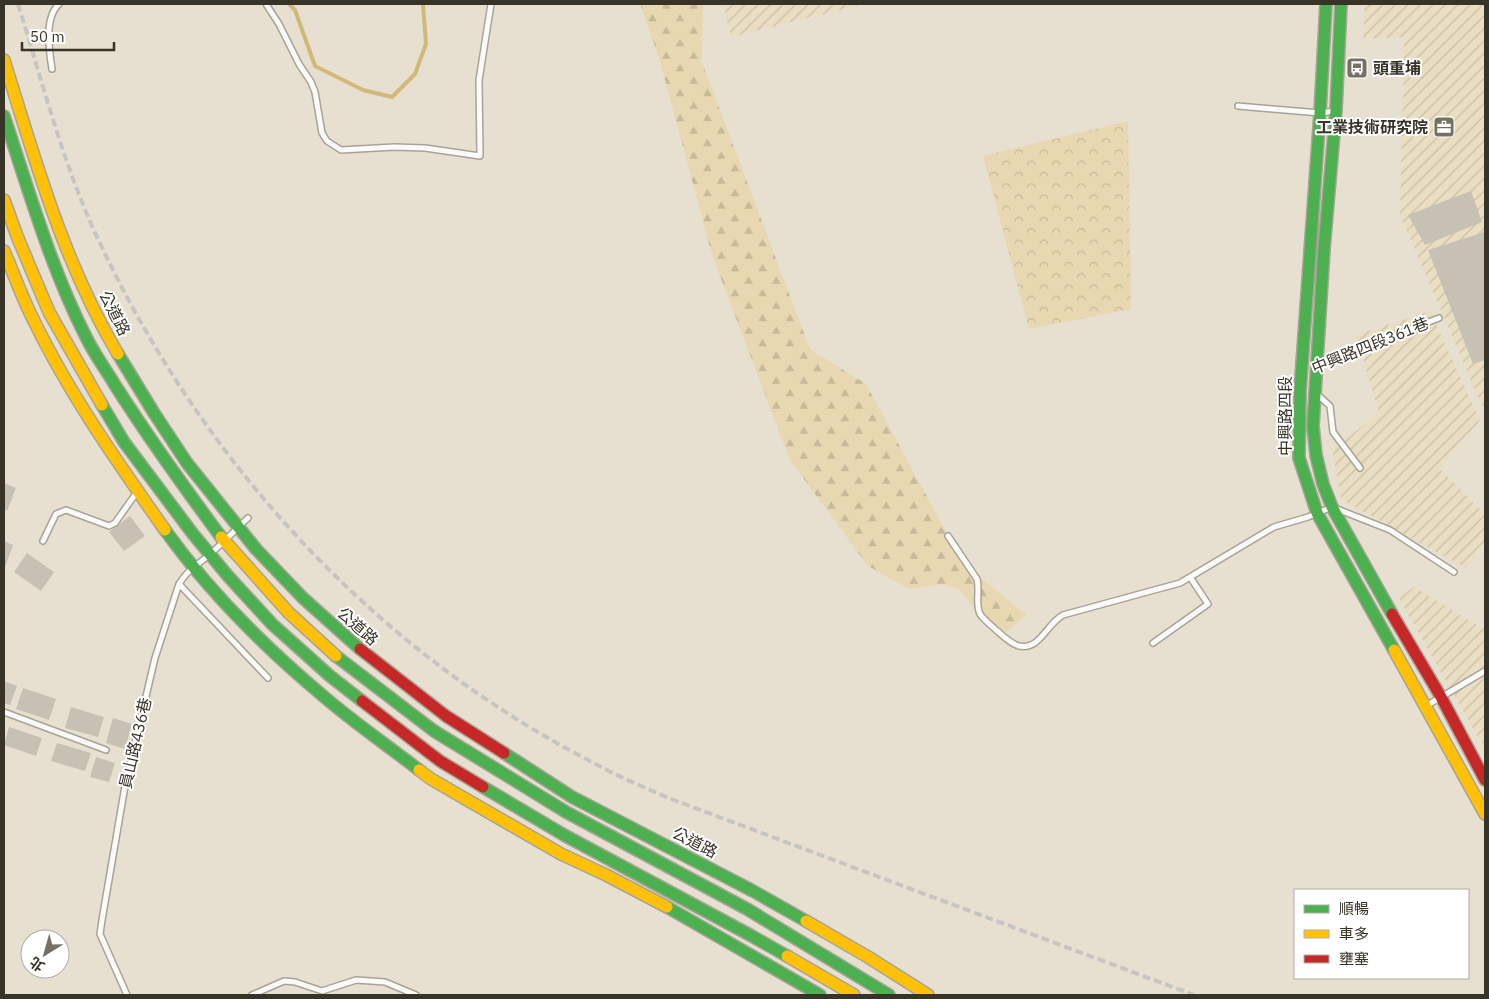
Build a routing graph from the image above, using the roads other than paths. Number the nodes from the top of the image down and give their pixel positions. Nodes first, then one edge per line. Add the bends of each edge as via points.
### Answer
1 (58, 4) edge
2 (266, 4) edge
3 (492, 4) edge
4 (1326, 4) edge
5 (1341, 4) edge
6 (4, 60) edge
7 (52, 69) dead end
8 (1238, 106) dead end
9 (1336, 110) junction
10 (1320, 113) junction
11 (4, 116) edge
12 (4, 200) edge
13 (4, 251) edge
14 (1439, 318) dead end
15 (1317, 365) junction
16 (1301, 373) junction
17 (1300, 391) junction
18 (1315, 392) junction
19 (1360, 468) dead end
20 (138, 491) junction
21 (1332, 507) junction
22 (1317, 513) junction
23 (248, 518) dead end
24 (238, 527) junction
25 (948, 536) dead end
26 (43, 541) dead end
27 (224, 541) junction
28 (210, 555) junction
29 (194, 566) junction
30 (1454, 572) dead end
31 (1190, 577) junction
32 (179, 584) junction
33 (1153, 643) dead end
34 (1485, 671) edge
35 (268, 678) dead end
36 (1441, 698) junction
37 (1426, 706) junction
38 (4, 712) edge
39 (106, 750) dead end
40 (1485, 780) edge
41 (1485, 814) edge
42 (126, 995) edge
43 (252, 995) edge
44 (416, 995) edge
45 (820, 995) edge
46 (854, 995) edge
47 (889, 995) edge
48 (928, 995) edge

1 - 7 lane via 53,9 48,39
2 - 3 lane via 311,82 322,134 327,141 341,150 425,148 480,156 478,80
4 - 10 street, 中興路四段
5 - 9 street, 中興路四段
6 - 24 street, 公道路 via 59,229 105,332 187,463
8 - 10 lane
9 - 10 lane
9 - 15 street, 中興路四段
10 - 16 street, 中興路四段
11 - 27 street, 公道路 via 61,281 88,341 137,420
12 - 28 street via 50,312 74,359 124,442
13 - 20 street via 58,367
14 - 15 lane, 中興路四段361巷
15 - 16 lane, 中興路四段361巷
15 - 18 street, 中興路四段
16 - 17 street, 中興路四段
17 - 18 lane
17 - 22 street, 中興路四段 via 1299,458
18 - 19 lane via 1330,406 1333,432
18 - 21 street, 中興路四段 via 1313,426 1316,455
20 - 26 lane via 115,523 109,526 66,510 56,514
20 - 29 street
21 - 22 lane
21 - 30 lane via 1390,530
21 - 36 street, 中興路四段
22 - 31 lane via 1274,527
22 - 37 street, 中興路四段
23 - 24 lane, 員山路436巷
24 - 27 lane, 員山路436巷
24 - 48 street, 公道路 via 302,598 357,647 446,716 572,797 753,891
25 - 31 lane via 977,579 979,613 1012,644 1020,647 1036,642 1063,615 1180,583
27 - 28 lane, 員山路436巷
27 - 47 street, 公道路 via 289,613 342,661 434,731 566,812 747,909
28 - 29 lane, 員山路436巷
28 - 46 street via 272,624 330,676 440,761 564,835
29 - 32 lane, 員山路436巷
29 - 45 street via 257,636 323,696 431,778 561,854 654,900
31 - 33 lane via 1208,604
32 - 35 lane
32 - 42 lane, 員山路436巷 via 155,658 125,786 100,934
34 - 36 lane
36 - 37 lane
36 - 40 street, 中興路四段
37 - 41 street, 中興路四段
38 - 39 lane
43 - 44 lane via 284,981 322,991 356,980 385,982

